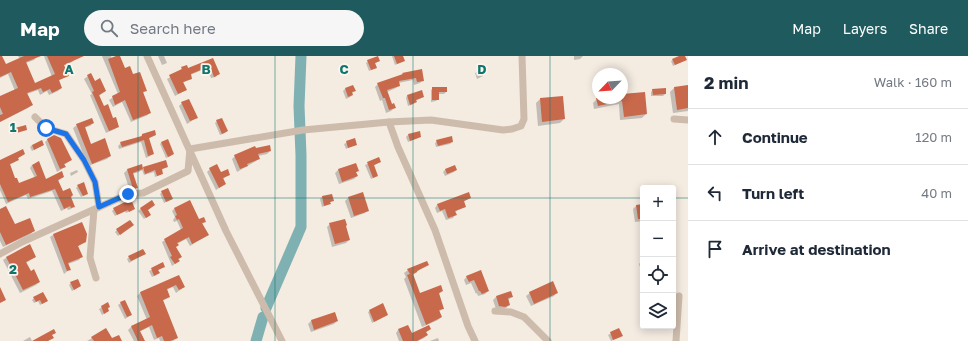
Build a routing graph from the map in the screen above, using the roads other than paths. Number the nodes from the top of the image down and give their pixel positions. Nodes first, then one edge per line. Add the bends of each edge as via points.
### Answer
1 (147, 56) edge
2 (522, 56) edge
3 (35, 117) dead end
4 (674, 119) dead end
5 (688, 120) edge
6 (388, 122) junction
7 (190, 150) junction
8 (96, 208) junction
9 (0, 254) edge
10 (96, 278) dead end
11 (679, 296) dead end
12 (495, 312) dead end
13 (282, 341) edge
14 (475, 341) edge
15 (548, 341) edge
16 (676, 341) edge

1 - 7 street
2 - 6 street via 524,119 521,126 503,130 431,120
3 - 8 street via 46,128 66,134 84,160 95,182
4 - 5 street
6 - 7 street via 294,131
6 - 14 street via 435,230
7 - 8 street via 188,171 143,193 128,194
7 - 13 street via 226,231
8 - 9 street
8 - 10 street via 90,258
11 - 16 street
12 - 15 street via 511,312 524,317

